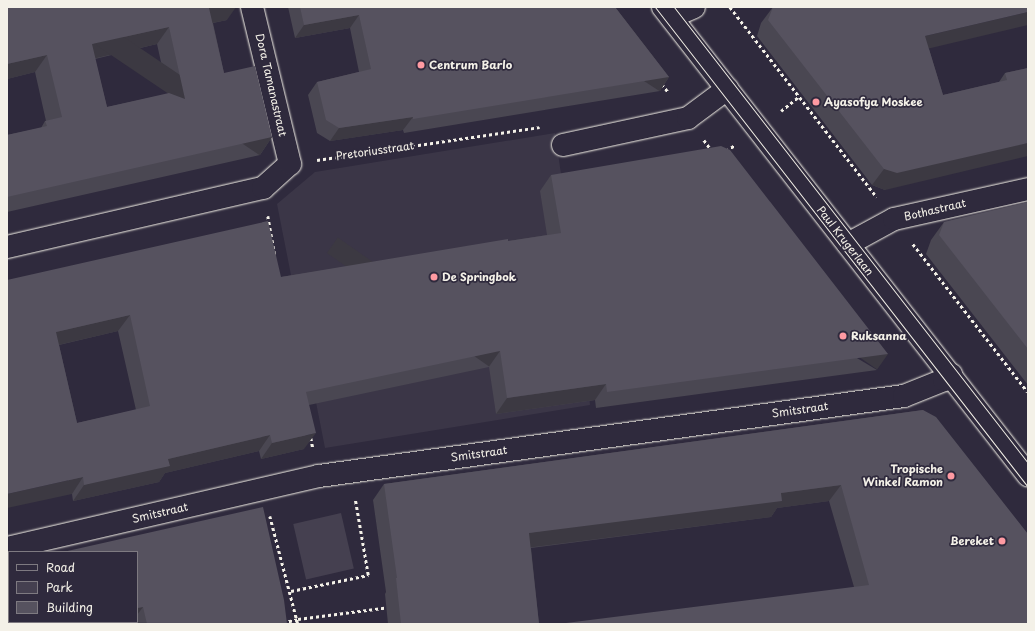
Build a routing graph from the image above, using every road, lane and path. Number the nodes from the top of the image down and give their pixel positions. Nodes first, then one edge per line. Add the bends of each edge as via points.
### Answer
1 (252, 7) edge
2 (694, 7) edge
3 (667, 12) edge
4 (660, 81) edge
5 (728, 89) junction
6 (688, 118) junction
7 (563, 145) joint
8 (713, 152) edge
9 (290, 164) junction
10 (263, 188) junction
11 (1028, 189) edge
12 (848, 244) junction
13 (7, 247) edge
14 (276, 258) edge
15 (951, 375) junction
16 (311, 438) edge
17 (350, 472) junction
18 (1028, 474) edge
19 (318, 476) junction
20 (262, 489) junction
21 (7, 548) edge
22 (291, 591) junction
23 (391, 607) dead end
24 (298, 620) junction
25 (277, 624) edge
26 (298, 624) edge

1 - 9 street, Dora Tamanastraat
2 - 3 street
3 - 5 street, Paul Krugerlaan
4 - 6 path
5 - 6 street
5 - 12 street, Paul Krugerlaan
6 - 7 street
6 - 8 path
7 - 9 path, Pretoriusstraat via 560,124
9 - 10 street
10 - 13 street
10 - 14 path
11 - 12 street, Bothastraat via 894,219
12 - 15 street, Paul Krugerlaan
15 - 17 street, Smitstraat via 904,396
15 - 18 street, Paul Krugerlaan
16 - 19 path
17 - 19 street, Smitstraat
17 - 22 path via 368,575
19 - 20 street, Smitstraat
20 - 21 street, Smitstraat
20 - 22 path
22 - 24 path
23 - 24 path
24 - 25 path
24 - 26 path

